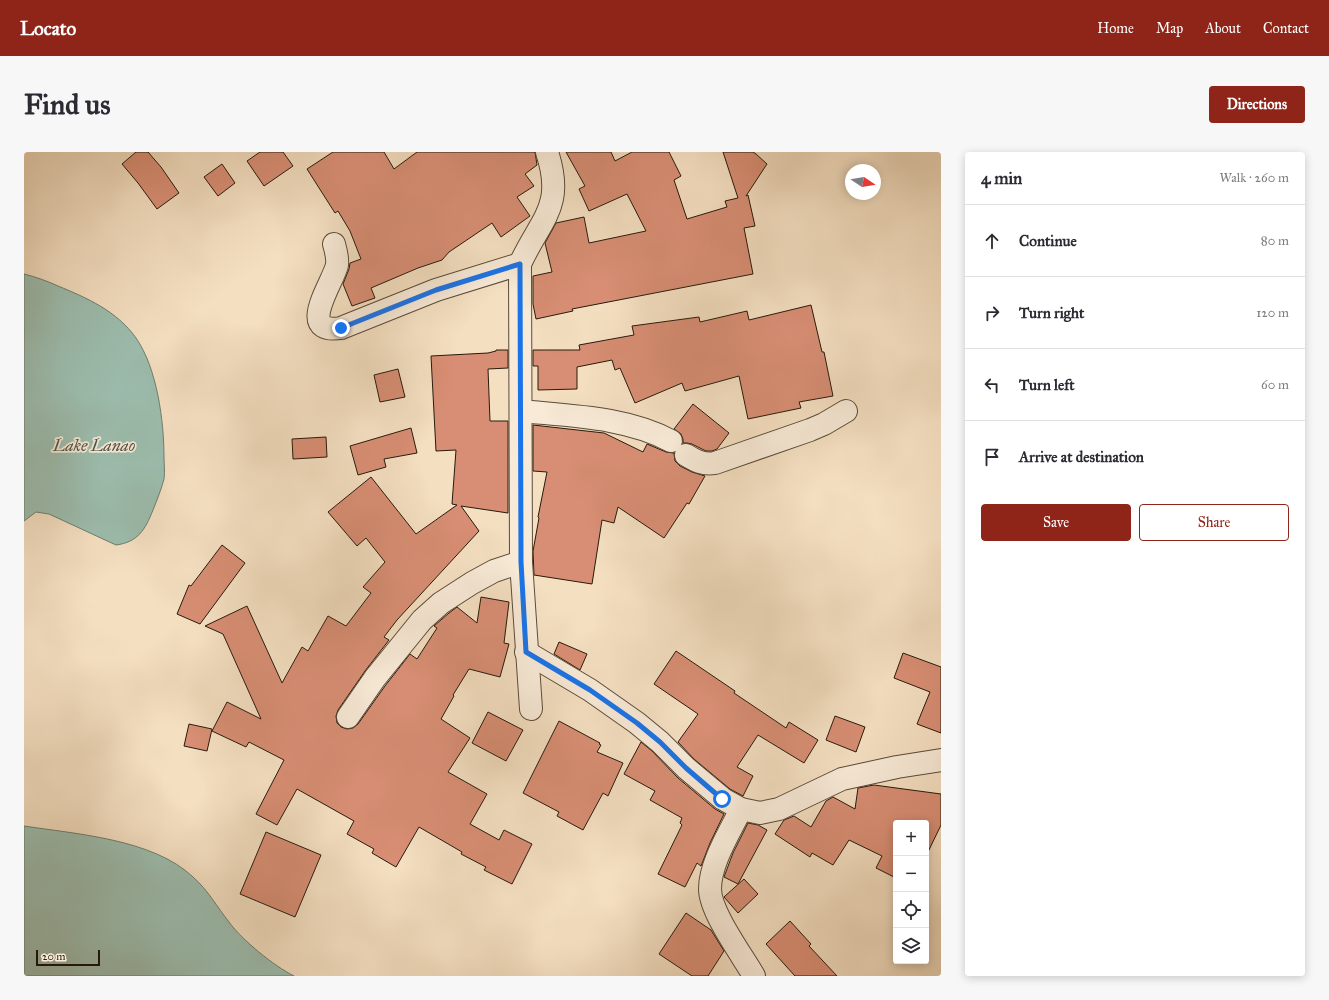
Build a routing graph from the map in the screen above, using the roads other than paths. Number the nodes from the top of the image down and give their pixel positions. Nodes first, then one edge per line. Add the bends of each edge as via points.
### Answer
1 (547, 152) edge
2 (334, 244) dead end
3 (520, 264) junction
4 (521, 411) junction
5 (846, 411) dead end
6 (521, 562) junction
7 (526, 652) junction
8 (531, 709) dead end
9 (348, 717) dead end
10 (941, 760) edge
11 (741, 809) junction
12 (754, 976) edge

1 - 3 street via 554,184 553,200
2 - 3 street via 337,266 321,301 318,315 319,322 329,329 341,328 436,290
3 - 4 street
4 - 5 street via 606,420 653,432 699,463 707,464 810,430
4 - 6 street
6 - 7 street
6 - 9 street via 494,571 472,583 441,603 422,620
7 - 8 street
7 - 11 street via 590,690 637,723 722,799
10 - 11 street via 842,780 779,809 760,813
11 - 12 street via 717,859 710,890 720,919

